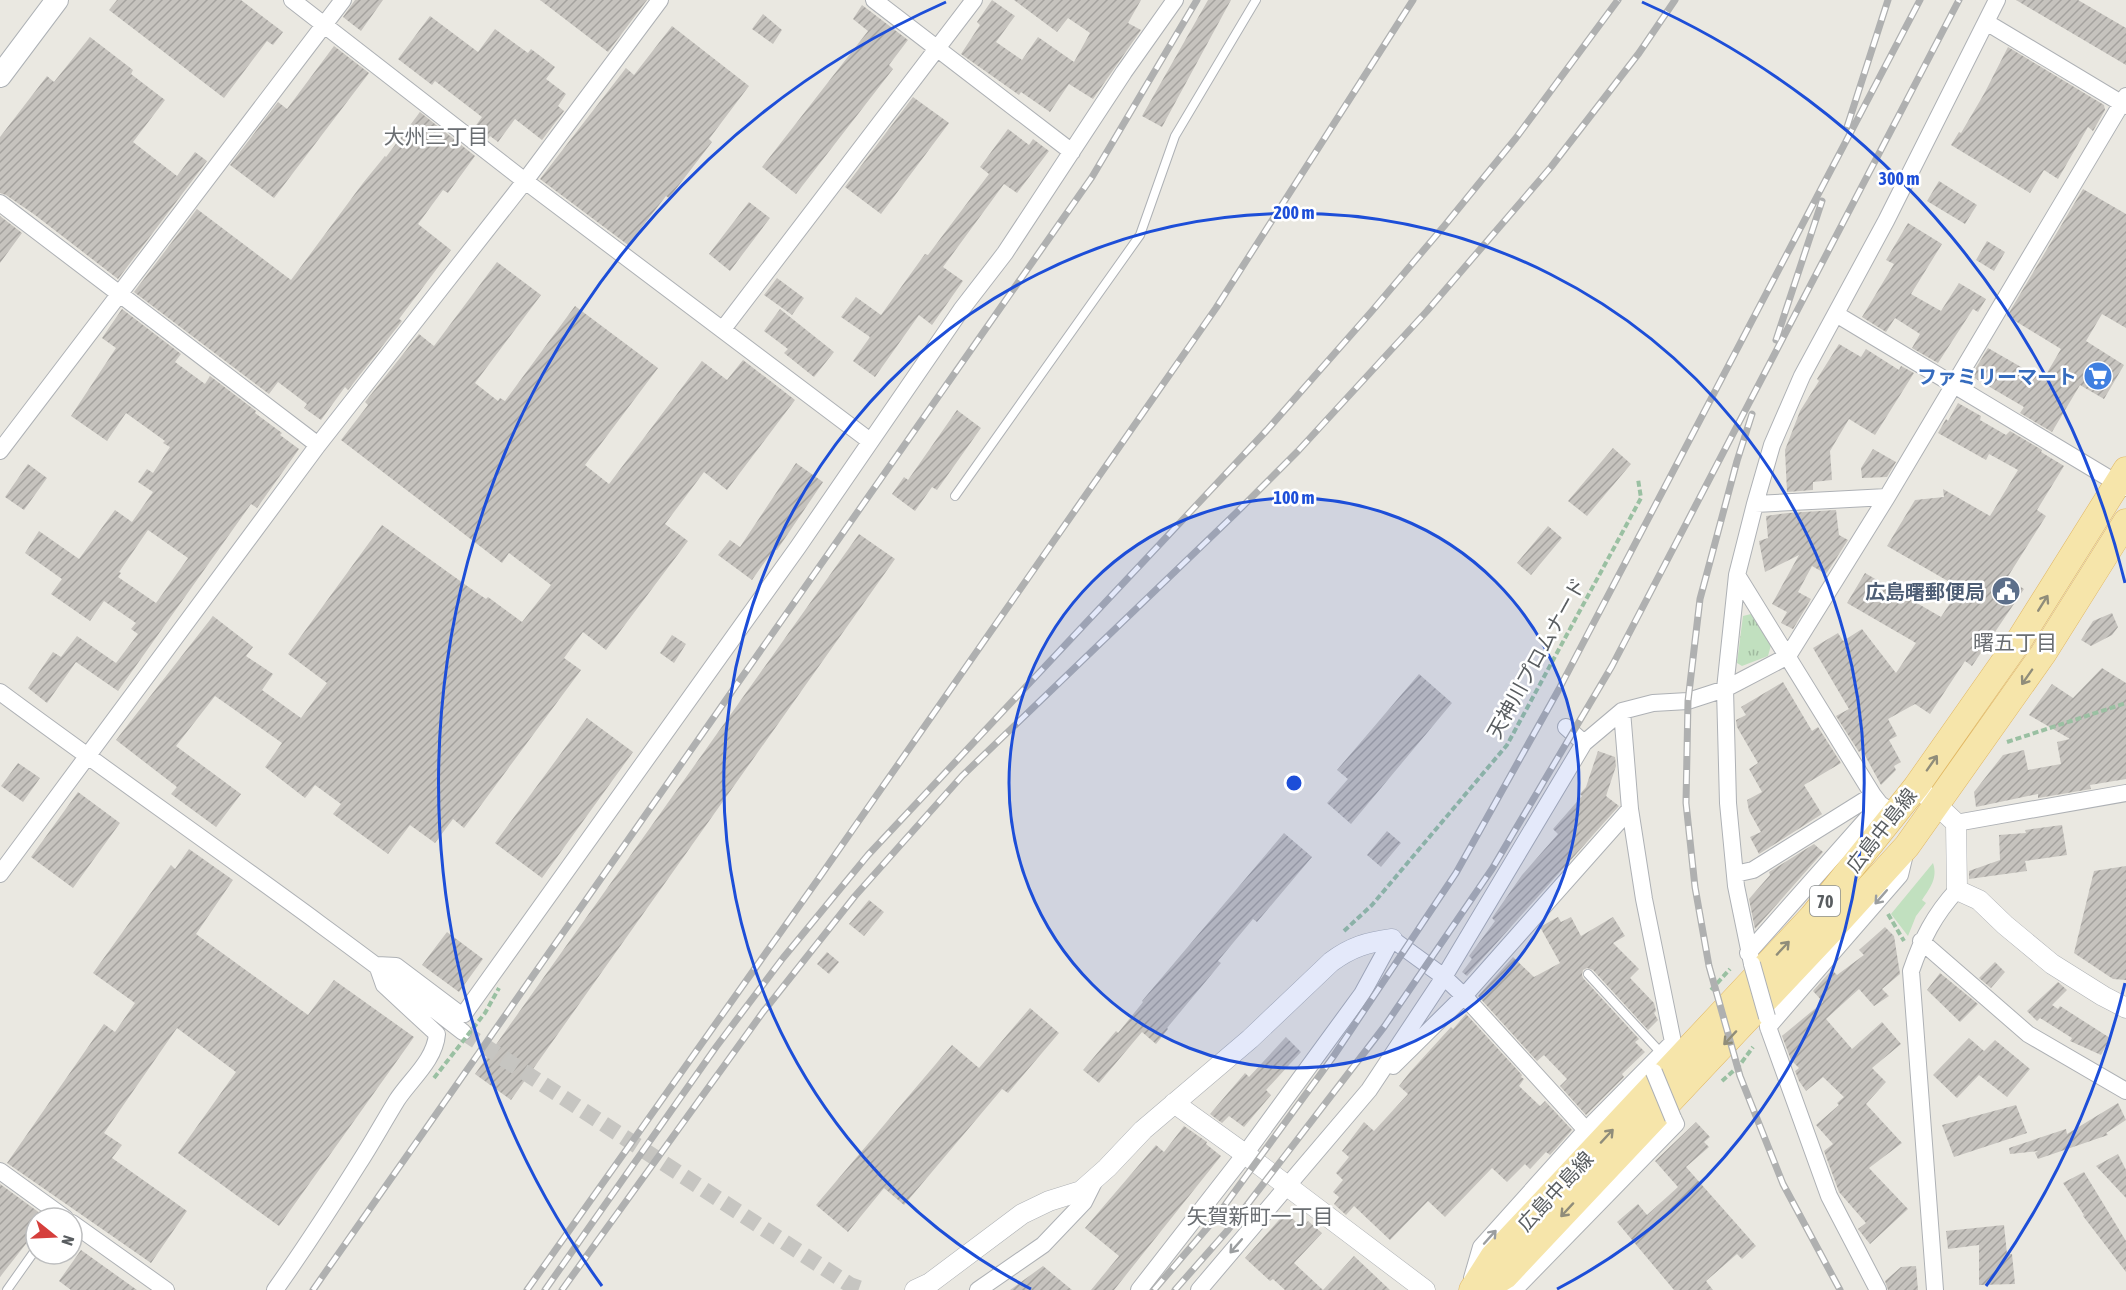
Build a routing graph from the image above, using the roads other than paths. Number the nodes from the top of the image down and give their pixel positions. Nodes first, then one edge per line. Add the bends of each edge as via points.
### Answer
1 (57, 0) edge
2 (292, 0) edge
3 (343, 0) edge
4 (660, 0) edge
5 (874, 0) edge
6 (974, 0) edge
7 (1175, 0) edge
8 (1256, 0) edge
9 (1997, 0) edge
10 (1986, 22) junction
11 (324, 24) junction
12 (937, 48) junction
13 (0, 76) edge
14 (2125, 102) edge
15 (1072, 152) junction
16 (525, 181) junction
17 (0, 203) edge
18 (119, 294) junction
19 (1836, 314) junction
20 (723, 329) junction
21 (1954, 385) junction
22 (870, 441) junction
23 (318, 445) junction
24 (0, 451) edge
25 (2123, 481) edge
26 (955, 496) dead end
27 (1887, 497) junction
28 (1755, 504) junction
29 (2126, 522) edge
30 (1737, 575) junction
31 (1788, 656) junction
32 (1725, 689) junction
33 (0, 692) edge
34 (1622, 711) junction
35 (1566, 727) dead end
36 (1584, 743) junction
37 (87, 756) junction
38 (1916, 787) junction
39 (2126, 793) edge
40 (1883, 804) junction
41 (1937, 806) junction
42 (1630, 809) junction
43 (1956, 823) junction
44 (1907, 846) junction
45 (0, 874) edge
46 (1735, 874) junction
47 (1957, 890) junction
48 (1392, 939) junction
49 (1913, 943) junction
50 (1750, 959) junction
51 (377, 965) junction
52 (1588, 974) dead end
53 (1444, 977) junction
54 (1464, 996) junction
55 (2126, 1008) edge
56 (1767, 1022) junction
57 (463, 1032) tunnel mouth
58 (1655, 1064) junction
59 (1369, 1090) junction
60 (2126, 1091) edge
61 (1174, 1103) junction
62 (1586, 1130) junction
63 (1245, 1154) junction
64 (0, 1171) edge
65 (1096, 1179) junction
66 (1288, 1186) junction
67 (48, 1206) edge
68 (84, 1232) edge
69 (24, 1266) edge
70 (7, 1290) edge
71 (166, 1290) edge
72 (275, 1290) edge
73 (915, 1290) edge
74 (978, 1290) edge
75 (1139, 1290) edge
76 (1199, 1290) edge
77 (1425, 1290) edge
78 (1470, 1290) edge
79 (1482, 1290) edge
80 (1509, 1290) edge
81 (1878, 1290) edge
82 (1935, 1290) edge

1 - 13 main road
2 - 11 street
3 - 11 street
4 - 16 street
5 - 12 street
6 - 12 street
7 - 15 street
8 - 26 lane via 1175,136 1140,235
9 - 10 street
10 - 14 street
10 - 19 street
11 - 16 street
11 - 18 street
12 - 15 street
12 - 20 street
14 - 21 street
15 - 22 street
16 - 20 street
16 - 23 street
17 - 18 street
18 - 23 street
18 - 24 street
19 - 21 street
19 - 28 street via 1797,386 1772,445
20 - 22 street
21 - 25 street
21 - 27 street
22 - 51 street via 464,1014 396,966
23 - 37 street
38 -> 25 main road, 広島中島線 / 70 via 2020,639
27 - 28 street
27 - 31 street
28 - 30 street
29 -> 41 main road, 広島中島線 / 70 via 2043,654
30 - 31 street
30 - 32 street
31 - 32 street
31 - 40 street
32 - 34 street via 1688,701 1653,703
32 - 46 street via 1728,803
33 - 37 street
34 - 36 street
34 - 42 street
35 - 36 street
36 - 53 street
37 - 45 street
37 - 51 street
38 - 40 main road, 広島中島線 / 70
38 - 41 street
39 - 43 street
40 - 46 street via 1753,870
40 - 50 street
78 -> 40 main road, 広島中島線 / 70 via 1493,1257 1812,917
41 - 43 street
41 - 44 main road, 広島中島線 / 70
42 - 54 street
42 - 58 street via 1672,1042
43 - 47 street
44 -> 56 street via 1900,875
44 -> 79 main road, 広島中島線 / 70 via 1505,1276
46 - 50 street
47 - 49 street
47 - 55 street via 1979,900 2052,964
48 - 53 street
48 - 61 street via 1367,942 1341,954
48 - 63 street via 1362,994
49 - 60 street via 2028,1034
49 - 82 street via 1911,971
50 - 56 street, bridge
51 - 57 street
51 - 72 street via 384,985 436,1034 436,1043
52 - 58 lane
53 - 54 street
53 - 59 street
54 - 59 street
54 - 62 street
56 - 81 street via 1828,1196
58 - 62 street
58 - 80 street, bridge via 1674,1121 1516,1288
59 - 66 street
61 - 63 street
61 - 65 street
78 -> 62 street via 1481,1247
63 - 66 street
63 - 75 street
64 - 67 street
65 - 73 street via 1080,1191 1022,1214
65 - 74 street via 1084,1202 1043,1245
66 -> 76 street
66 - 77 street
68 - 71 street
69 - 70 lane

